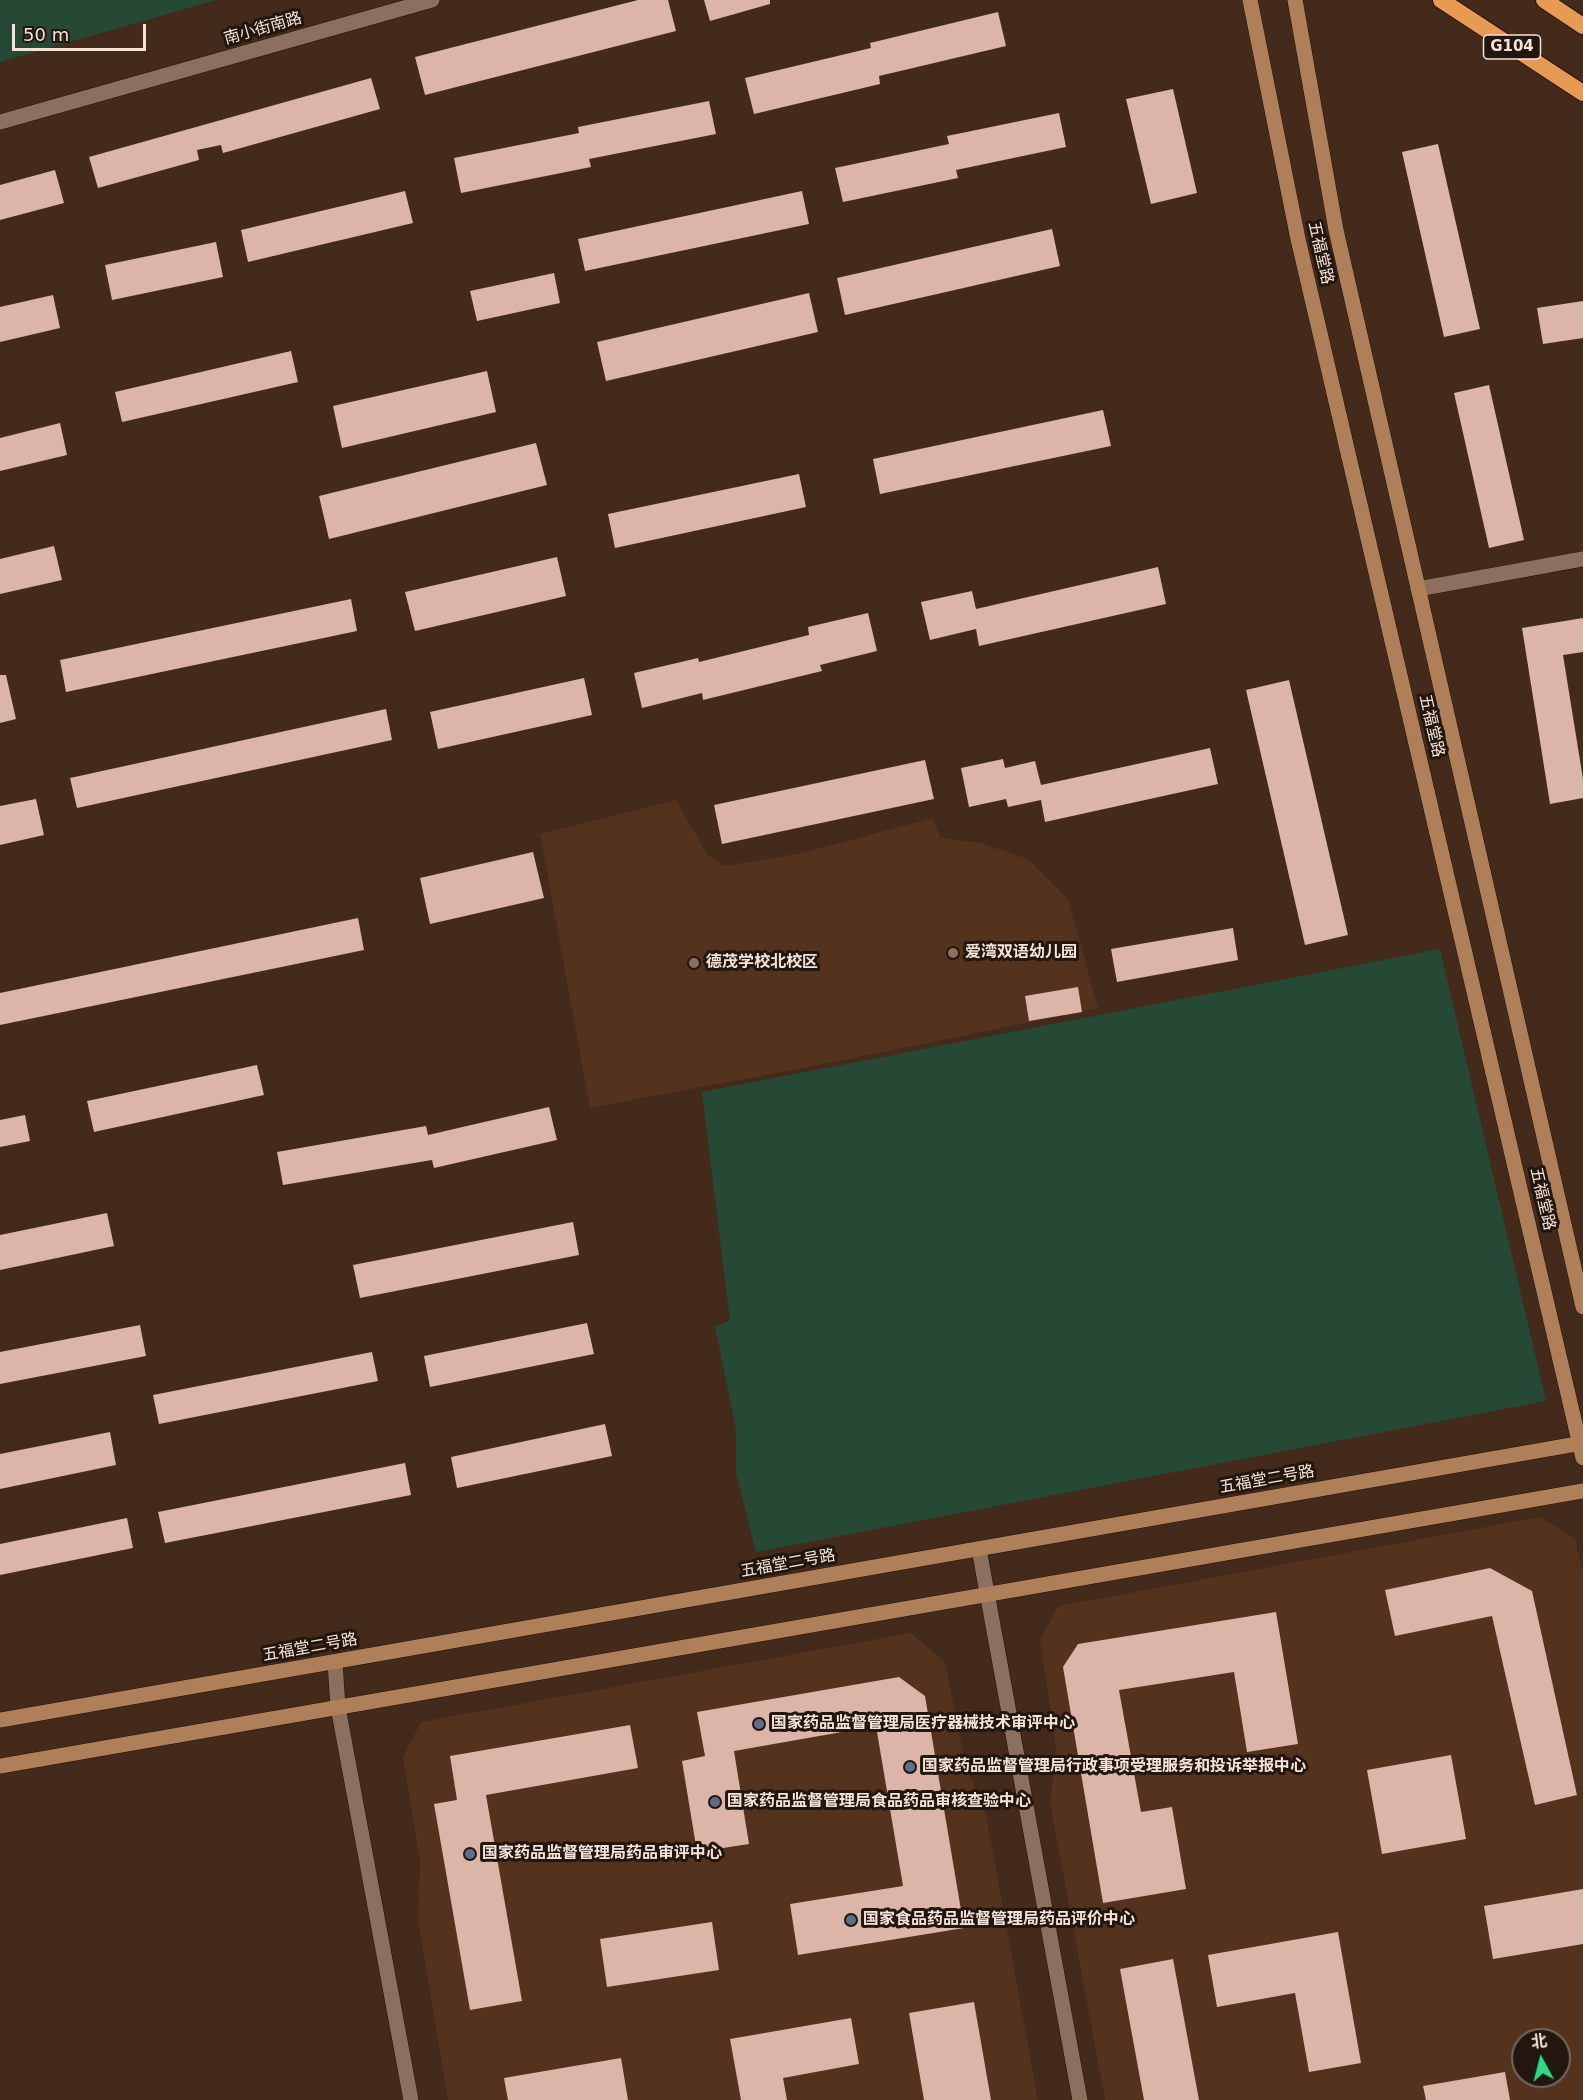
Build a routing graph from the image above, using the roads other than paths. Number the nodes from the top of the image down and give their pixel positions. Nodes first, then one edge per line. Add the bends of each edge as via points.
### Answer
1 (432, 0) edge
2 (1250, 0) edge
3 (1294, 0) edge
4 (1441, 0) edge
5 (1544, 0) edge
6 (1583, 26) edge
7 (1583, 93) edge
8 (0, 122) edge
9 (1583, 559) edge
10 (1418, 589) junction
11 (1583, 1307) edge
12 (1582, 1448) edge
13 (1583, 1491) edge
14 (979, 1549) junction
15 (987, 1594) junction
16 (335, 1662) junction
17 (338, 1707) junction
18 (0, 1720) edge
19 (0, 1766) edge
20 (411, 2100) edge
21 (1080, 2100) edge

1 - 8 street, 南小街南路
2 - 12 main road, 五福堂路 via 1298,239
3 - 10 main road, 五福堂路 via 1335,230
4 - 7 highway, G104
5 - 6 highway
9 - 10 street
10 - 11 main road, 五福堂路
12 - 14 main road, 五福堂二号路
13 - 15 main road
14 - 15 street
14 - 16 main road, 五福堂二号路
15 - 17 main road
15 - 21 street
16 - 17 street
16 - 18 main road, 五福堂二号路
17 - 19 main road
17 - 20 street

